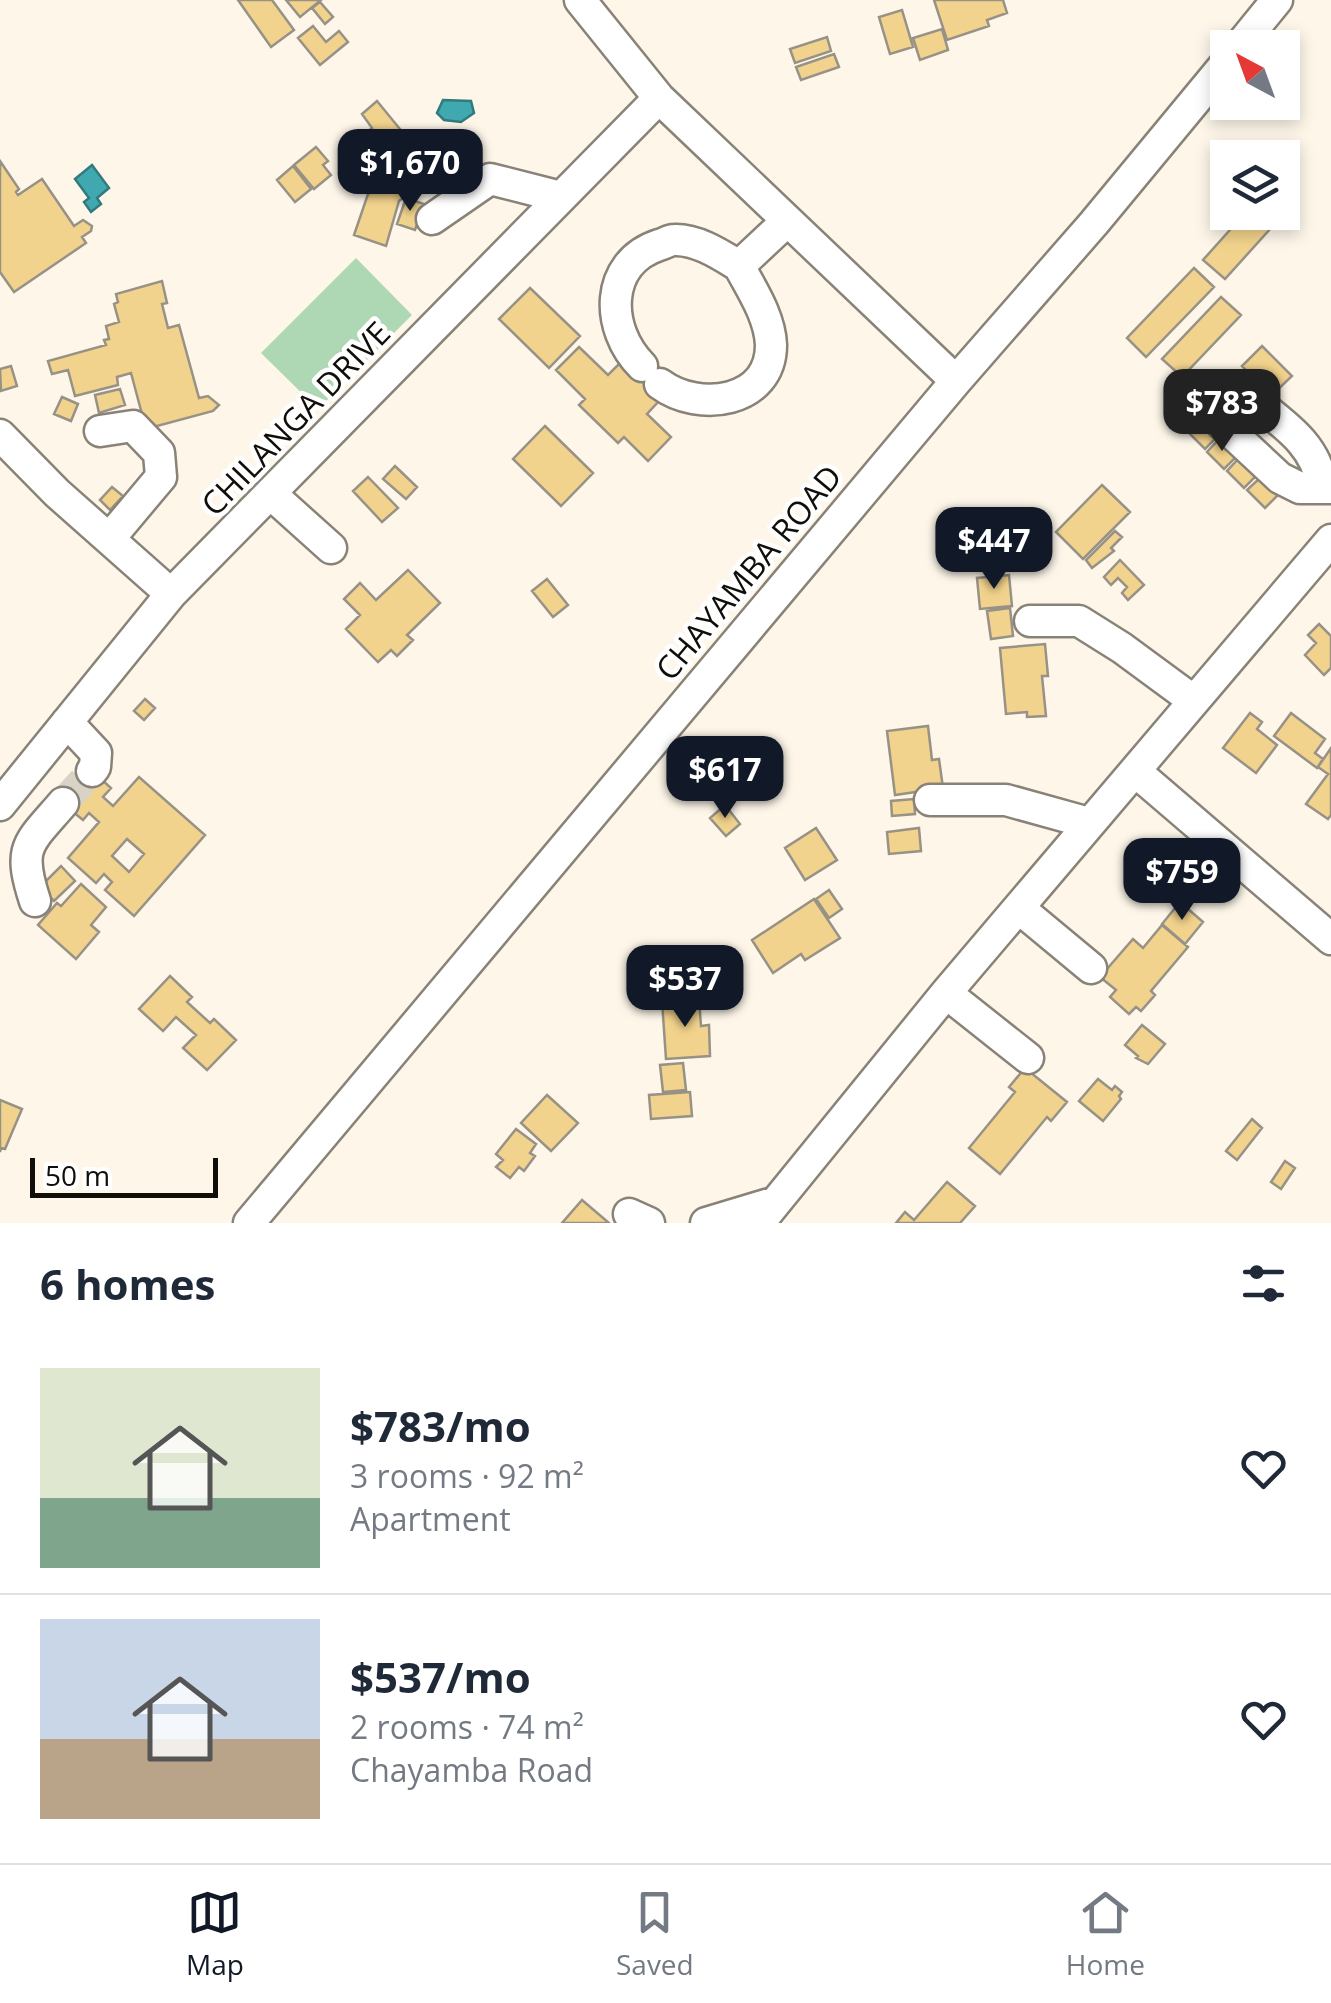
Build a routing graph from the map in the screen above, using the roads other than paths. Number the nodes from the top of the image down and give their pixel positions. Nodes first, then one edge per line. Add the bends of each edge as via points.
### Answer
1 (580, 0) edge
2 (1277, 0) edge
3 (1253, 30) edge
4 (1210, 83) edge
5 (659, 98) junction
6 (561, 197) junction
7 (432, 218) dead end
8 (786, 222) junction
9 (740, 266) junction
10 (956, 381) junction
11 (100, 431) dead end
12 (0, 436) edge
13 (272, 495) junction
14 (109, 539) junction
15 (1331, 540) edge
16 (332, 548) dead end
17 (171, 594) junction
18 (1030, 622) dead end
19 (1194, 701) junction
20 (67, 722) junction
21 (92, 771) dead end
22 (1134, 772) junction
23 (930, 800) dead end
24 (63, 803) tunnel mouth
25 (0, 805) edge
26 (1089, 823) junction
27 (35, 901) dead end
28 (1020, 908) junction
29 (1331, 939) edge
30 (1090, 968) dead end
31 (946, 993) junction
32 (1028, 1058) dead end
33 (768, 1212) edge
34 (249, 1223) edge
35 (706, 1223) edge

1 - 5 street
2 - 3 street
4 - 10 street, CHAYAMBA ROAD
5 - 6 street, CHILANGA DRIVE
5 - 8 street
6 - 7 street via 490,179
6 - 13 street, CHILANGA DRIVE
8 - 9 street
8 - 10 street
9 - 9 street via 708,248 674,240 641,251 617,281 614,305 631,356 651,375 698,398 726,400 749,392 766,371 771,344 765,314
10 - 34 street, CHAYAMBA ROAD
11 - 14 street via 132,426 159,452 161,477
12 - 14 street
13 - 16 street
13 - 17 street, CHILANGA DRIVE
14 - 17 street
15 - 19 street
17 - 20 street, CHILANGA DRIVE
18 - 19 street via 1078,622
19 - 22 street
20 - 21 street via 96,753
20 - 25 street, CHILANGA DRIVE
22 - 26 street
22 - 29 street
23 - 26 street via 1006,800
24 - 27 street via 26,845 25,872
26 - 28 street
28 - 30 street
28 - 31 street
31 - 32 street
31 - 33 street
33 - 35 street

